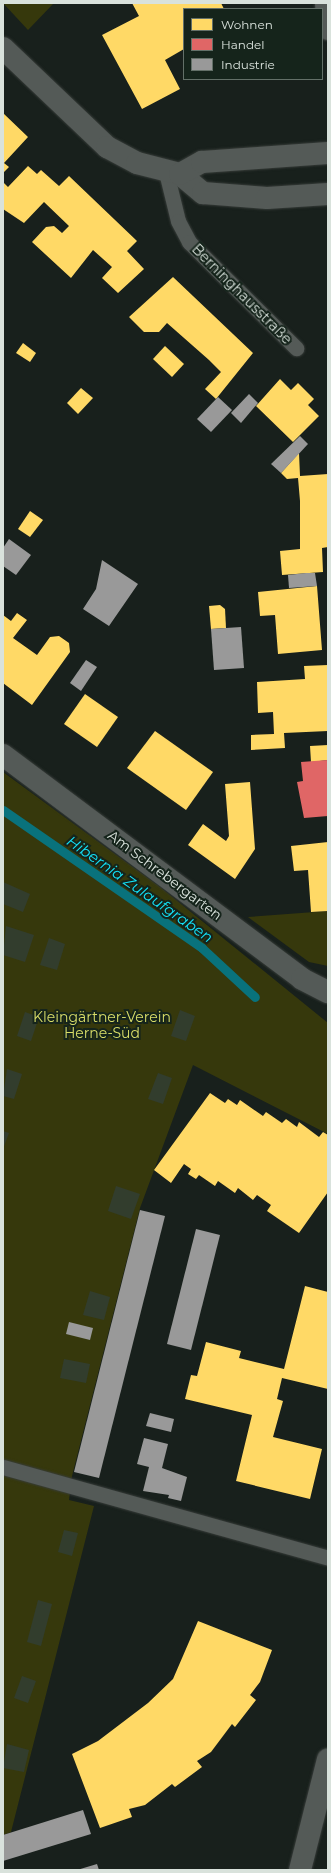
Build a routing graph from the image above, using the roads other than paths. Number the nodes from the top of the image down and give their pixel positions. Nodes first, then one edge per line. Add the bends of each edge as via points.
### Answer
1 (326, 3) edge
2 (328, 29) edge
3 (3, 48) edge
4 (328, 153) edge
5 (173, 173) junction
6 (328, 194) edge
7 (296, 348) dead end
8 (3, 755) edge
9 (328, 992) edge
10 (3, 1467) edge
11 (328, 1558) edge
12 (328, 1759) edge
13 (300, 1870) edge

1 - 2 street
3 - 5 street via 107,147 137,163
4 - 5 street via 202,162
5 - 6 street via 204,193 222,197
5 - 7 lane, Berninghausstraße via 178,220 189,242
8 - 9 street, Am Schrebergarten via 302,979
10 - 11 lane
12 - 13 street

